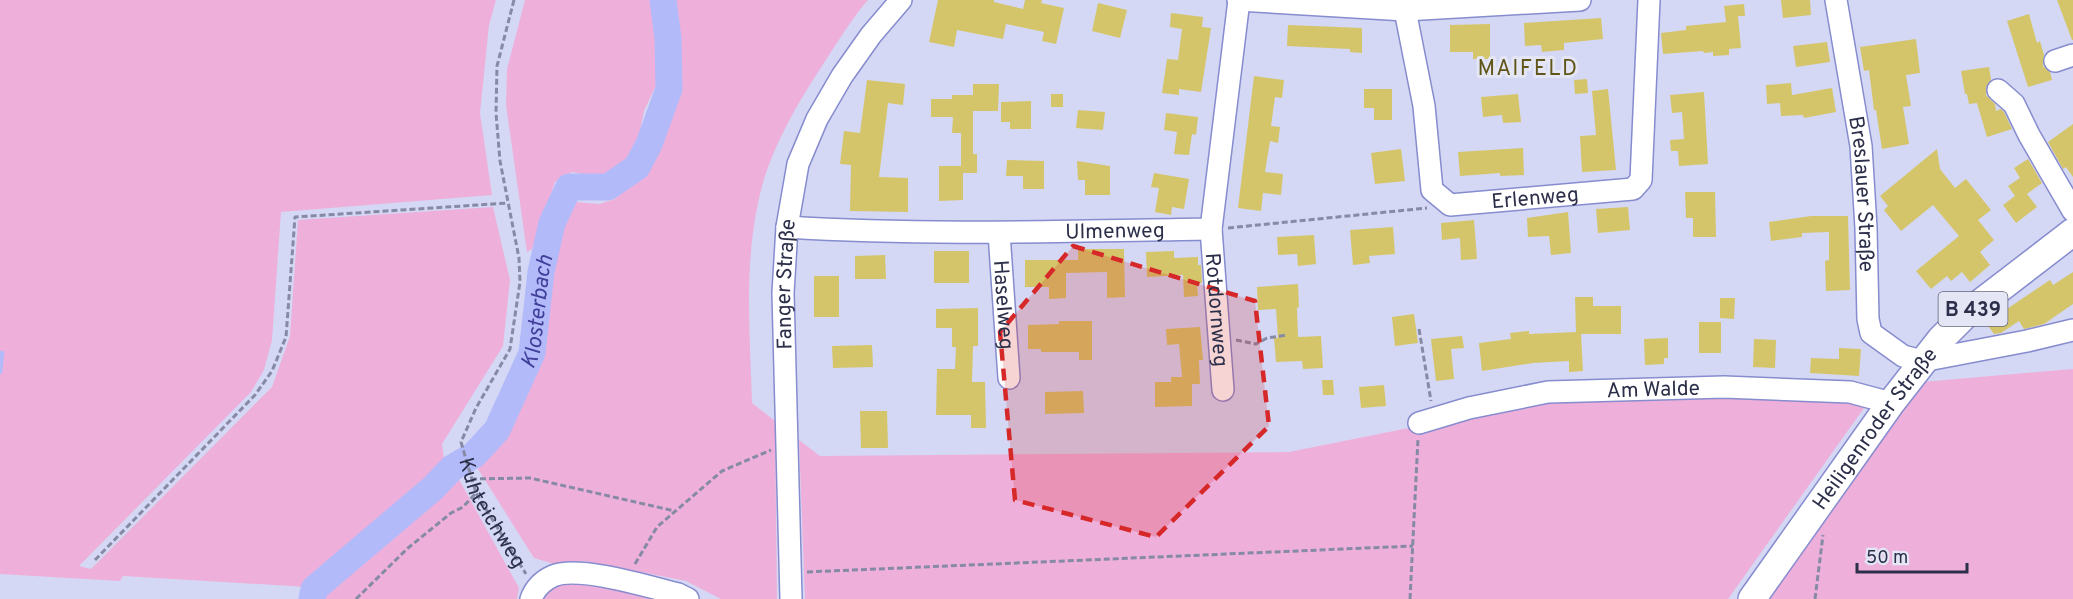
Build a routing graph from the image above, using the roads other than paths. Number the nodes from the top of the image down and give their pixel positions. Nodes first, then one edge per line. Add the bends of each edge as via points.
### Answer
1 (901, 0) edge
2 (1239, 0) edge
3 (1580, 0) edge
4 (1649, 0) edge
5 (1836, 0) edge
6 (1554, 1) edge
7 (1364, 3) edge
8 (1406, 10) junction
9 (1998, 90) dead end
10 (2073, 211) edge
11 (787, 227) junction
12 (1211, 230) junction
13 (2073, 232) edge
14 (999, 233) junction
15 (2073, 330) edge
16 (1922, 361) junction
17 (1009, 378) dead end
18 (1223, 390) dead end
19 (1891, 403) junction
20 (1426, 420) road end
21 (533, 594) edge
22 (688, 599) edge
23 (791, 599) edge
24 (1752, 599) edge

1 - 11 street, Fanger Straße via 842,76 817,119 798,164
2 - 7 street
2 - 12 street
3 - 6 street
4 - 8 street, Erlenweg via 1641,180 1633,189 1450,205 1432,190 1424,106
5 - 16 street, Breslauer Straße via 1861,146 1869,326 1871,333 1903,356
6 - 8 street
7 - 8 street
9 - 10 street via 2014,104
11 - 14 street, Ulmenweg
11 - 23 street, Fanger Straße via 783,293
12 - 14 street, Ulmenweg
12 - 18 street, Rotdornweg
13 - 16 main road, Heiligenroder Straße / B 439 via 1965,315
14 - 17 street, Haselweg
15 - 16 street
16 - 19 main road, Heiligenroder Straße / B 439
19 - 20 street, Am Walde via 1850,392 1724,387 1548,392
19 - 24 main road, Heiligenroder Straße / B 439
21 - 22 street, Kuhteichweg via 553,575 578,572

